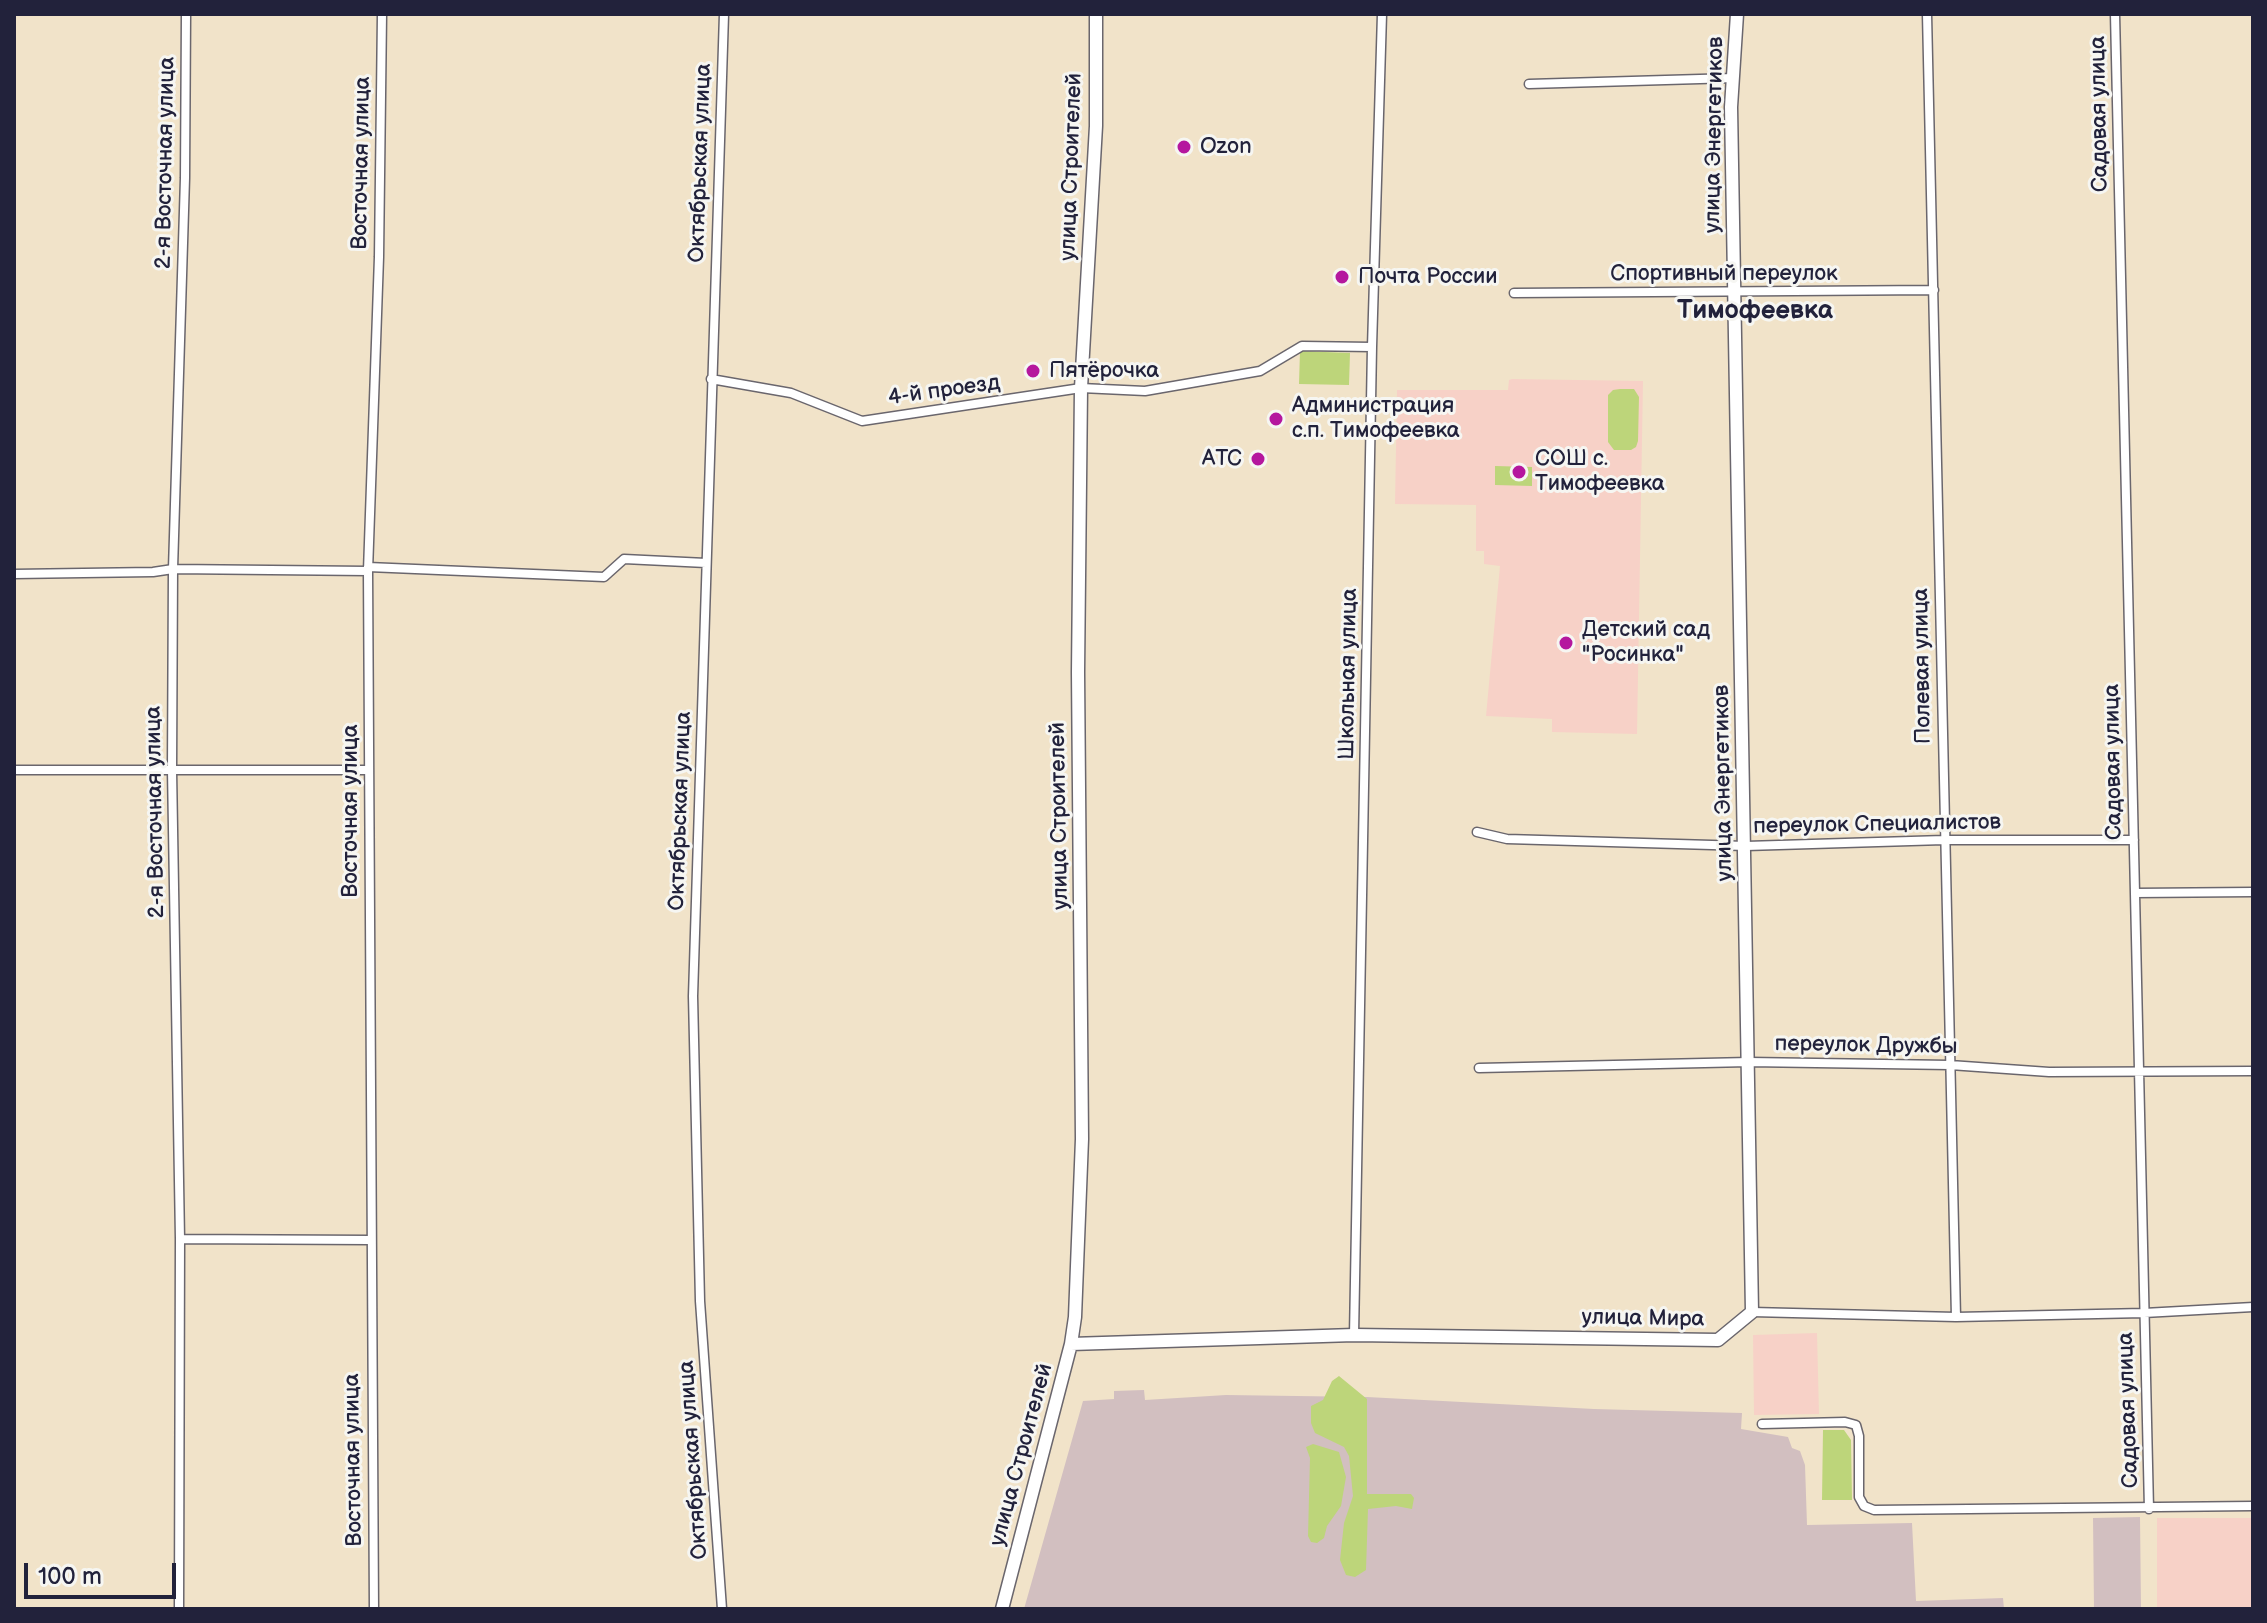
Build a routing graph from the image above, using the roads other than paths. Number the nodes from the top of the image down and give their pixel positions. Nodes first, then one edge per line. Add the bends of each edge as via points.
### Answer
1 (186, 14) edge
2 (382, 14) edge
3 (724, 14) edge
4 (1096, 14) edge
5 (1382, 14) edge
6 (1737, 14) edge
7 (1927, 14) edge
8 (2115, 14) edge
9 (1734, 78) junction
10 (1529, 84) dead end
11 (1934, 290) junction
12 (1734, 292) junction
13 (1514, 293) dead end
14 (1372, 347) junction
15 (711, 379) junction
16 (1081, 388) junction
17 (706, 563) junction
18 (173, 569) junction
19 (368, 569) junction
20 (14, 574) edge
21 (14, 770) edge
22 (172, 770) junction
23 (369, 770) junction
24 (1477, 832) dead end
25 (1944, 840) junction
26 (2134, 840) junction
27 (1746, 846) junction
28 (2253, 892) edge
29 (2135, 893) junction
30 (1749, 1062) junction
31 (1950, 1065) junction
32 (1479, 1068) dead end
33 (2140, 1071) junction
34 (2253, 1071) edge
35 (180, 1239) junction
36 (370, 1240) junction
37 (2253, 1307) edge
38 (1752, 1312) junction
39 (2144, 1313) junction
40 (1956, 1317) junction
41 (1354, 1335) junction
42 (1071, 1344) junction
43 (1762, 1424) dead end
44 (2253, 1506) edge
45 (2149, 1509) junction
46 (179, 1609) edge
47 (374, 1609) edge
48 (722, 1609) edge
49 (1002, 1609) edge

1 - 18 street, 2-я Восточная улица
2 - 19 street, Восточная улица
3 - 15 street, Октябрьская улица
4 - 16 street, улица Строителей via 1096,126
5 - 14 street, Школьная улица
6 - 9 street, улица Энергетиков
7 - 11 street, Полевая улица
8 - 26 street, Садовая улица
9 - 10 street
9 - 12 street, улица Энергетиков
11 - 12 street, Спортивный переулок
11 - 25 street, Полевая улица
12 - 13 street, Спортивный переулок
12 - 27 street, улица Энергетиков
14 - 16 street, 4-й проезд via 1302,346 1260,371 1145,391
14 - 41 street, Школьная улица
15 - 16 street, 4-й проезд via 791,393 862,421
15 - 17 street, Октябрьская улица
16 - 42 street, улица Строителей via 1082,1139
17 - 19 street via 624,559 604,577
17 - 48 street, Октябрьская улица via 693,1011 700,1301
18 - 19 street
18 - 20 street
18 - 22 street, 2-я Восточная улица
19 - 23 street, Восточная улица
21 - 22 street
22 - 23 street
22 - 35 street, 2-я Восточная улица
23 - 36 street, Восточная улица
24 - 27 street, переулок Специалистов via 1507,839
25 - 26 street, переулок Специалистов
25 - 27 street, переулок Специалистов
25 - 31 street, Полевая улица
26 - 29 street, Садовая улица
27 - 30 street, улица Энергетиков
28 - 29 street
29 - 33 street, Садовая улица
30 - 31 street, переулок Дружбы
30 - 32 street, переулок Дружбы
30 - 38 street, улица Энергетиков
31 - 33 street, переулок Дружбы
31 - 40 street, Полевая улица
33 - 34 street, переулок Дружбы
33 - 39 street, Садовая улица
35 - 36 street
35 - 46 street, 2-я Восточная улица
36 - 47 street, Восточная улица
37 - 39 street
38 - 40 street
38 - 41 street, улица Мира via 1718,1340
39 - 40 street
39 - 45 street, Садовая улица
41 - 42 street, улица Мира
42 - 49 street, улица Строителей
43 - 45 street via 1856,1425 1859,1497 1874,1510
44 - 45 street

